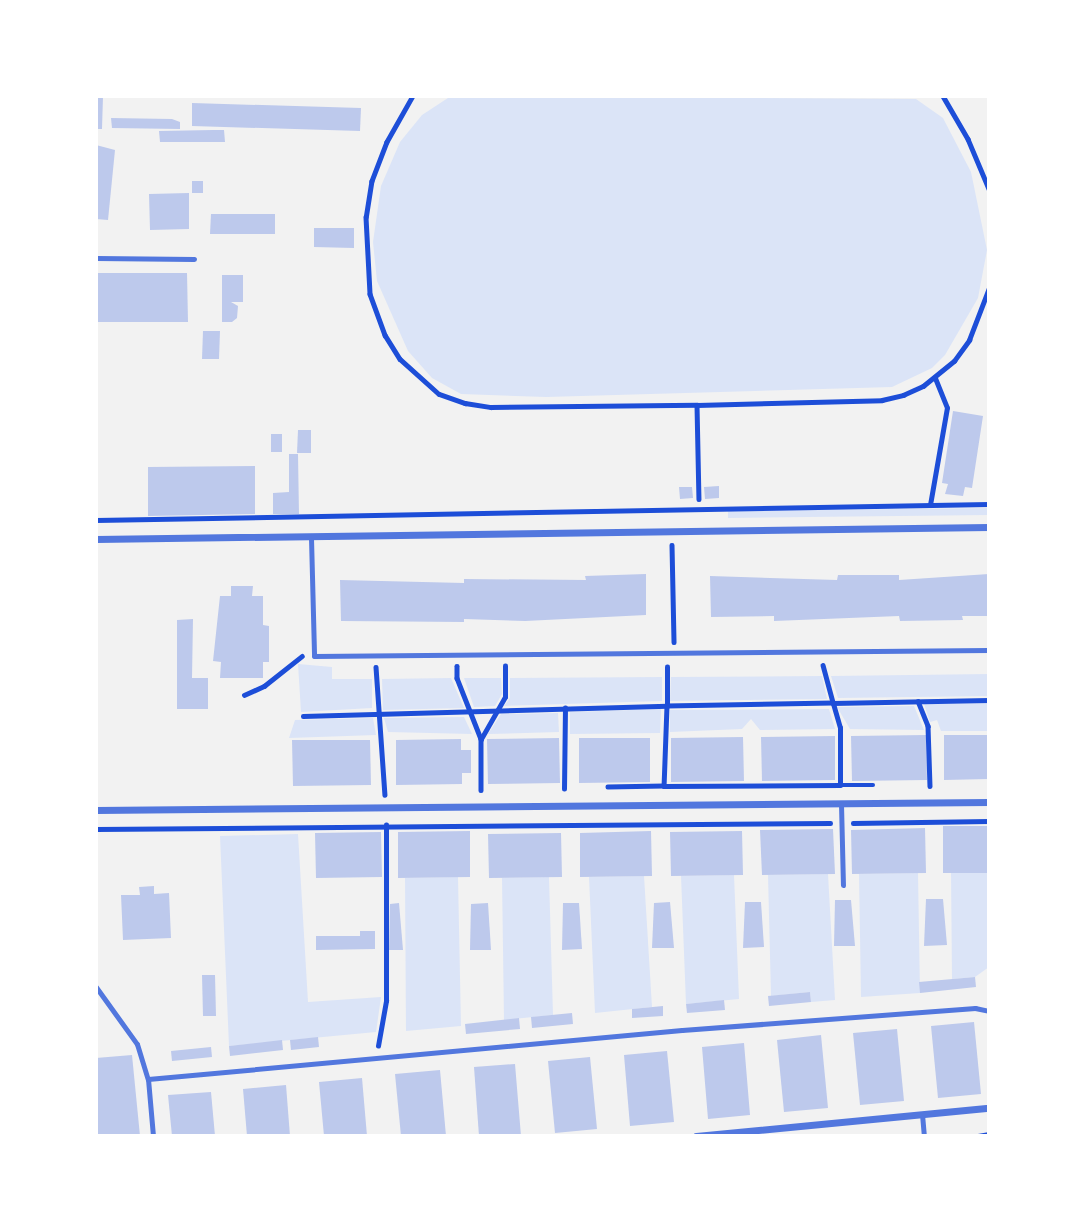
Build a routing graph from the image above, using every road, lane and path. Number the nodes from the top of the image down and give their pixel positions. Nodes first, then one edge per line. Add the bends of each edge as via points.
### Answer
1 (413, 96) edge
2 (943, 96) edge
3 (989, 189) edge
4 (96, 258) edge
5 (194, 259) dead end
6 (989, 288) edge
7 (935, 378) junction
8 (697, 405) junction
9 (699, 499) dead end
10 (989, 504) edge
11 (930, 505) junction
12 (671, 510) junction
13 (96, 520) edge
14 (989, 527) edge
15 (671, 532) junction
16 (311, 538) junction
17 (96, 539) edge
18 (314, 647) junction
19 (989, 650) edge
20 (819, 651) junction
21 (674, 653) junction
22 (667, 677) dead end
23 (457, 678) dead end
24 (505, 678) dead end
25 (376, 679) dead end
26 (244, 695) dead end
27 (989, 700) edge
28 (918, 701) junction
29 (833, 703) junction
30 (667, 706) junction
31 (565, 708) junction
32 (498, 710) junction
33 (469, 711) junction
34 (379, 714) junction
35 (303, 716) dead end
36 (481, 739) junction
37 (664, 786) junction
38 (930, 786) dead end
39 (595, 788) dead end
40 (555, 789) dead end
41 (481, 790) dead end
42 (989, 802) edge
43 (841, 804) junction
44 (386, 808) junction
45 (96, 810) edge
46 (724, 824) dead end
47 (387, 827) junction
48 (96, 829) edge
49 (843, 885) dead end
50 (96, 987) edge
51 (989, 1011) edge
52 (377, 1057) junction
53 (148, 1079) junction
54 (989, 1108) edge
55 (922, 1114) junction
56 (744, 1133) edge
57 (989, 1134) edge
58 (153, 1136) edge
59 (696, 1136) edge
60 (924, 1136) edge
61 (978, 1136) edge

1 - 8 path via 387,142 372,181 366,217 370,294 385,335 400,359 439,394 464,403
2 - 3 path
4 - 5 lane
6 - 7 path via 969,340
7 - 8 path via 883,401
7 - 11 path via 947,408
8 - 9 path
10 - 11 path
11 - 12 path
12 - 13 path
12 - 15 path
14 - 15 street
15 - 16 street
15 - 21 path
16 - 17 street
16 - 18 lane
18 - 21 lane via 314,656
18 - 26 path via 264,686
19 - 20 lane
20 - 21 lane
20 - 29 path
22 - 30 path
23 - 33 path
24 - 32 path via 505,697
25 - 34 path
27 - 28 path
28 - 29 path
28 - 38 path via 928,726
29 - 30 path
29 - 37 path via 840,728 840,785
30 - 31 path
30 - 37 path
31 - 32 path
31 - 40 path via 567,789
32 - 33 path
32 - 36 path
33 - 34 path
33 - 36 path
34 - 35 path
34 - 44 path
36 - 41 path
37 - 39 path
42 - 43 street
43 - 44 street
43 - 49 lane
44 - 45 street
44 - 47 path
46 - 47 path
47 - 48 path
47 - 52 path via 386,1001
50 - 53 lane via 136,1044
51 - 52 lane via 975,1008 861,1016
52 - 53 lane
53 - 58 lane
54 - 55 street
55 - 56 street
55 - 60 lane
56 - 59 street
57 - 61 path

